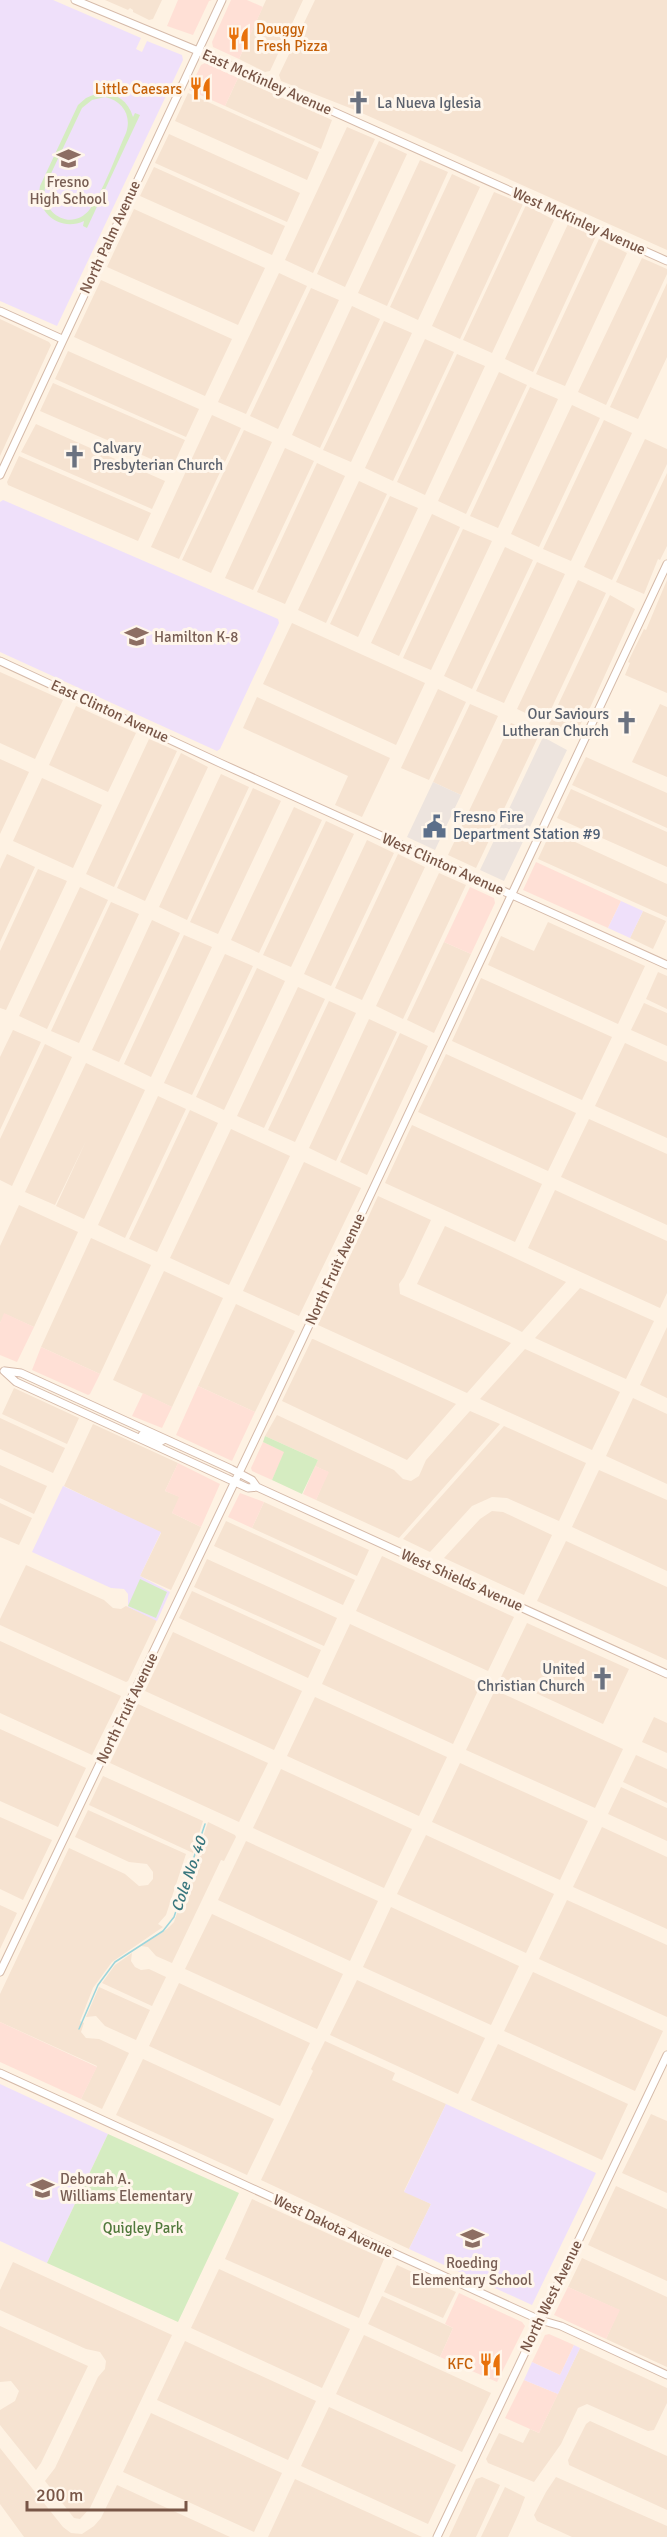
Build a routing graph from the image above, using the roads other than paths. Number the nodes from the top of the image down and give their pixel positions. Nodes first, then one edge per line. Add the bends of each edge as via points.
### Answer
1 (75, 0) edge
2 (222, 0) edge
3 (198, 51) junction
4 (491, 181) joint
5 (667, 261) edge
6 (0, 311) edge
7 (62, 339) junction
8 (0, 475) edge
9 (667, 564) edge
10 (0, 661) edge
11 (220, 763) joint
12 (511, 894) junction
13 (667, 965) edge
14 (2, 1370) edge
15 (125, 1432) junction
16 (166, 1439) junction
17 (238, 1473) junction
18 (234, 1482) junction
19 (257, 1487) junction
20 (667, 1674) edge
21 (0, 1972) edge
22 (667, 2055) edge
23 (0, 2073) edge
24 (540, 2320) junction
25 (667, 2375) edge
26 (437, 2537) edge

1 - 3 main road, East McKinley Avenue
2 - 3 main road, North Palm Avenue
3 - 4 main road, East McKinley Avenue
3 - 7 main road, North Palm Avenue
4 - 5 main road, West McKinley Avenue
6 - 7 main road
7 - 8 main road, North Palm Avenue
9 - 12 main road, North Fruit Avenue
10 - 11 main road, East Clinton Avenue
11 - 12 main road, West Clinton Avenue
12 - 13 main road, West Clinton Avenue
12 - 17 main road, North Fruit Avenue
14 - 15 main road, West Shields Avenue via 16,1382
14 - 16 main road, West Shields Avenue via 21,1373
15 - 16 main road via 160,1442
15 - 18 main road, West Shields Avenue
16 - 17 main road, West Shields Avenue
17 - 18 main road, North Fruit Avenue
17 - 19 main road, West Shields Avenue
18 - 19 main road, West Shields Avenue
18 - 21 main road, North Fruit Avenue
19 - 20 main road, West Shields Avenue
22 - 24 main road, North West Avenue
23 - 24 main road, West Dakota Avenue
24 - 25 main road, West Dakota Avenue
24 - 26 main road, North West Avenue

